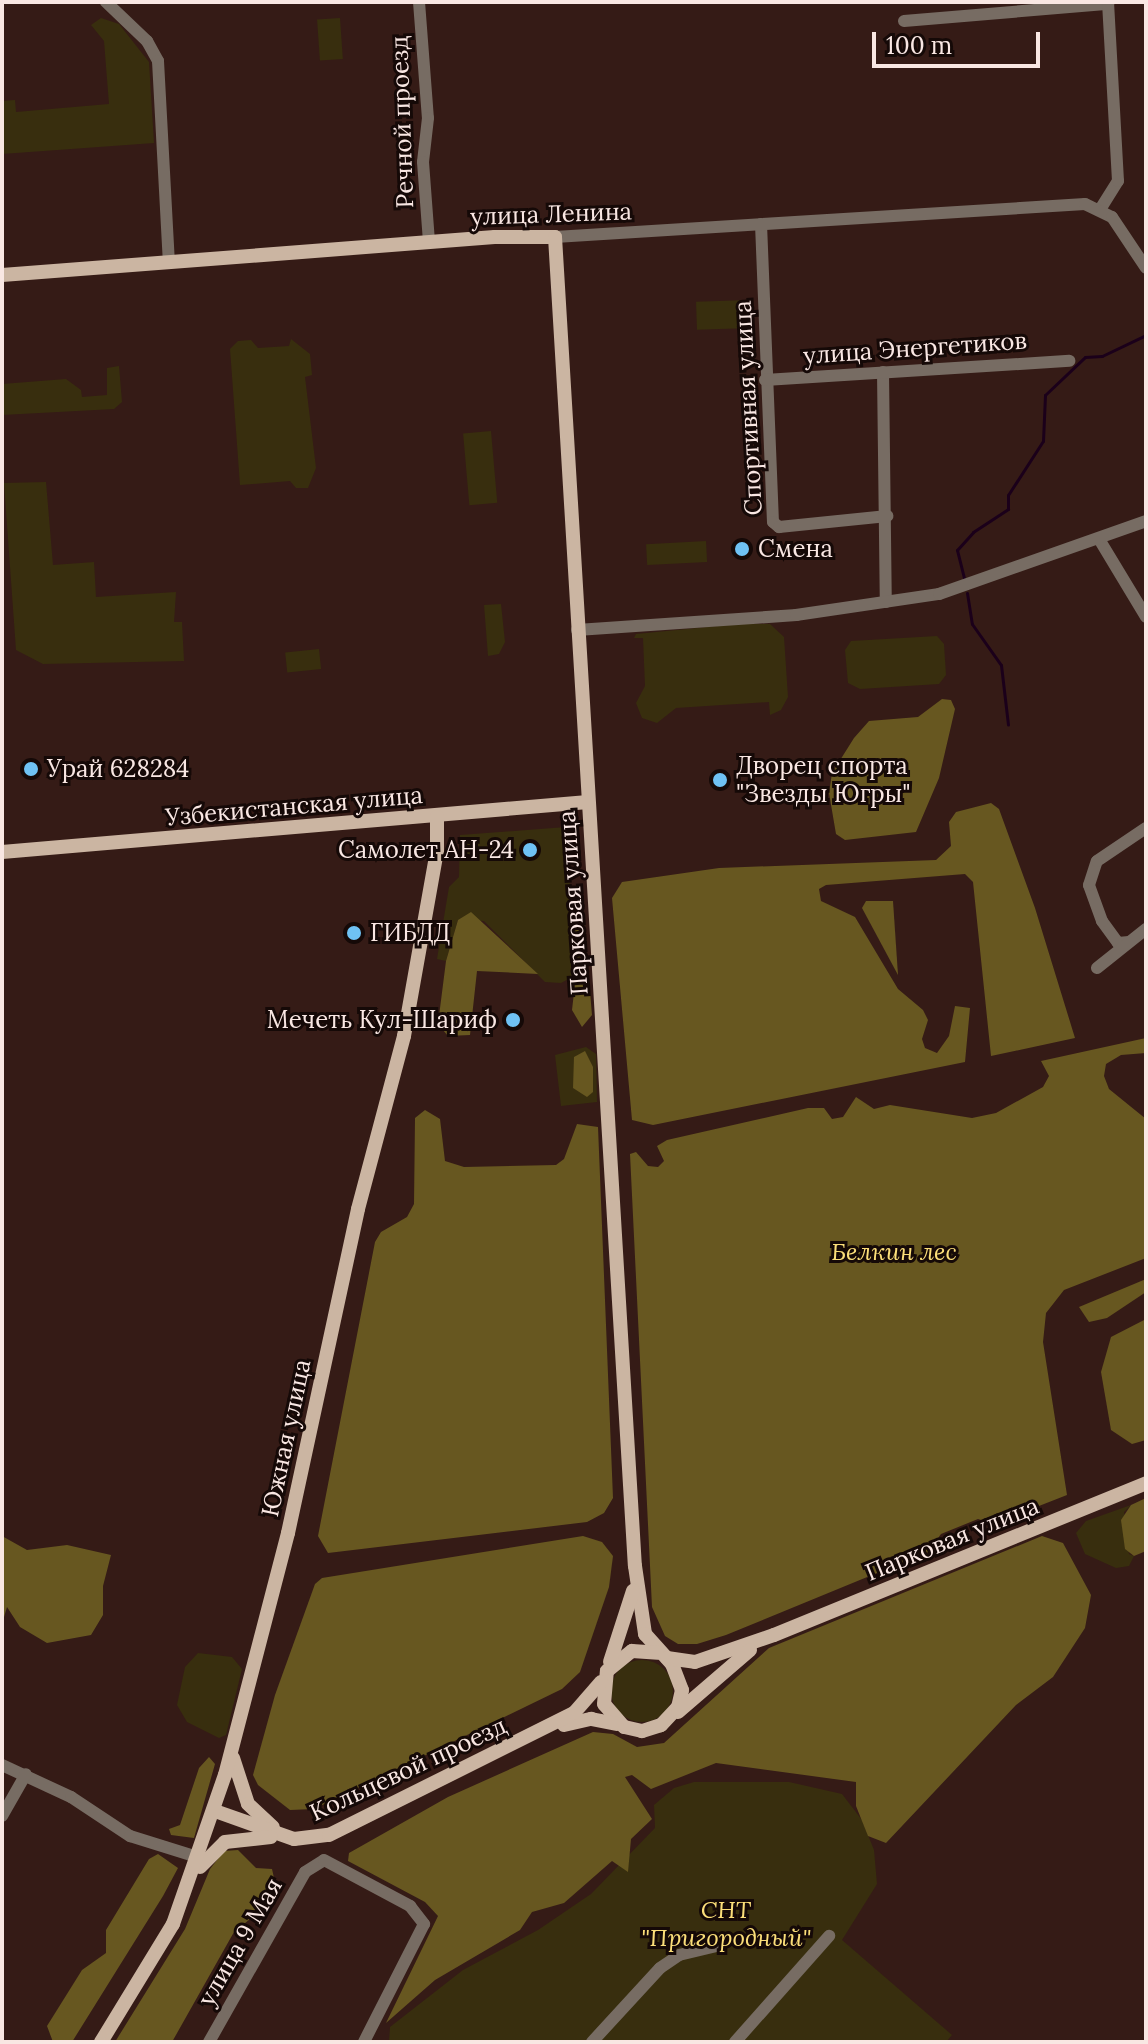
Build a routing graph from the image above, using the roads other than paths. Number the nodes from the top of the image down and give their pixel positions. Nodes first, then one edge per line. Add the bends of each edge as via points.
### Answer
1 (106, 2) edge
2 (419, 2) edge
3 (1108, 3) edge
4 (904, 21) dead end
5 (1101, 208) junction
6 (761, 224) junction
7 (555, 237) junction
8 (429, 241) junction
9 (169, 262) junction
10 (1146, 268) edge
11 (2, 275) edge
12 (1069, 361) dead end
13 (883, 372) junction
14 (765, 380) junction
15 (887, 516) junction
16 (1146, 521) edge
17 (1099, 539) junction
18 (886, 602) junction
19 (1146, 617) edge
20 (577, 630) junction
21 (588, 802) junction
22 (437, 817) junction
23 (1146, 828) edge
24 (2, 852) edge
25 (1146, 929) edge
26 (1129, 942) junction
27 (1097, 968) dead end
28 (1146, 1483) edge
29 (635, 1566) junction
30 (774, 1635) junction
31 (661, 1655) junction
32 (605, 1675) junction
33 (669, 1720) junction
34 (624, 1727) junction
35 (529, 1737) junction
36 (233, 1748) junction
37 (2, 1765) edge
38 (26, 1774) junction
39 (215, 1811) junction
40 (2, 1816) edge
41 (294, 1839) junction
42 (200, 1858) junction
43 (193, 1877) junction
44 (829, 1936) dead end
45 (720, 1945) dead end
46 (101, 2042) edge
47 (209, 2042) edge
48 (364, 2042) edge
49 (592, 2042) edge
50 (735, 2042) edge

1 - 9 street via 147,41 158,61
2 - 8 street, Речной проезд via 428,118 423,162
3 - 4 street
3 - 5 street via 1118,181
5 - 6 street, улица Ленина via 1068,204
5 - 10 street via 1118,222
6 - 7 street, улица Ленина
6 - 14 street, Спортивная улица
7 - 8 main road, улица Ленина
7 - 20 main road, Парковая улица
8 - 9 main road, улица Ленина
9 - 11 main road, улица Ленина
12 - 13 street, улица Энергетиков
13 - 14 street, улица Энергетиков
13 - 15 street
14 - 15 street, Спортивная улица via 775,525
15 - 18 street
16 - 17 street
17 - 18 street via 957,589
17 - 19 street
18 - 20 street via 796,615
20 - 21 main road, Парковая улица
21 - 22 main road, Узбекистанская улица
21 - 29 main road, Парковая улица
22 - 24 main road, Узбекистанская улица
22 - 36 main road, Южная улица via 435,865 404,1036 358,1209 288,1533
23 - 26 street via 1097,861 1089,885 1095,912 1118,943
25 - 26 street
26 - 27 street
28 - 30 main road, Парковая улица
29 - 31 main road, Парковая улица via 642,1626
29 - 32 main road, Парковая улица via 630,1608
30 - 31 main road, Парковая улица via 695,1662
30 - 33 main road, Парковая улица via 730,1662
31 - 32 main road via 632,1651
31 - 33 main road via 678,1673 682,1690
32 - 34 main road via 604,1704
32 - 35 main road, Кольцевой проезд via 587,1703
33 - 34 main road via 651,1730
34 - 35 main road, Кольцевой проезд via 591,1719
35 - 41 main road, Кольцевой проезд via 438,1777 329,1835
36 - 39 main road, Южная улица
36 - 41 main road via 236,1775 248,1804
37 - 38 street
38 - 40 street
38 - 42 street via 130,1836
39 - 41 main road, Кольцевой проезд
39 - 42 main road, Южная улица
41 - 43 main road via 253,1835 225,1842
42 - 43 main road, Южная улица
43 - 46 main road, Южная улица via 152,1962
44 - 50 street
45 - 49 street via 679,1955 660,1968
47 - 48 street, улица 9 Мая via 311,1865 330,1862 410,1906 424,1924

